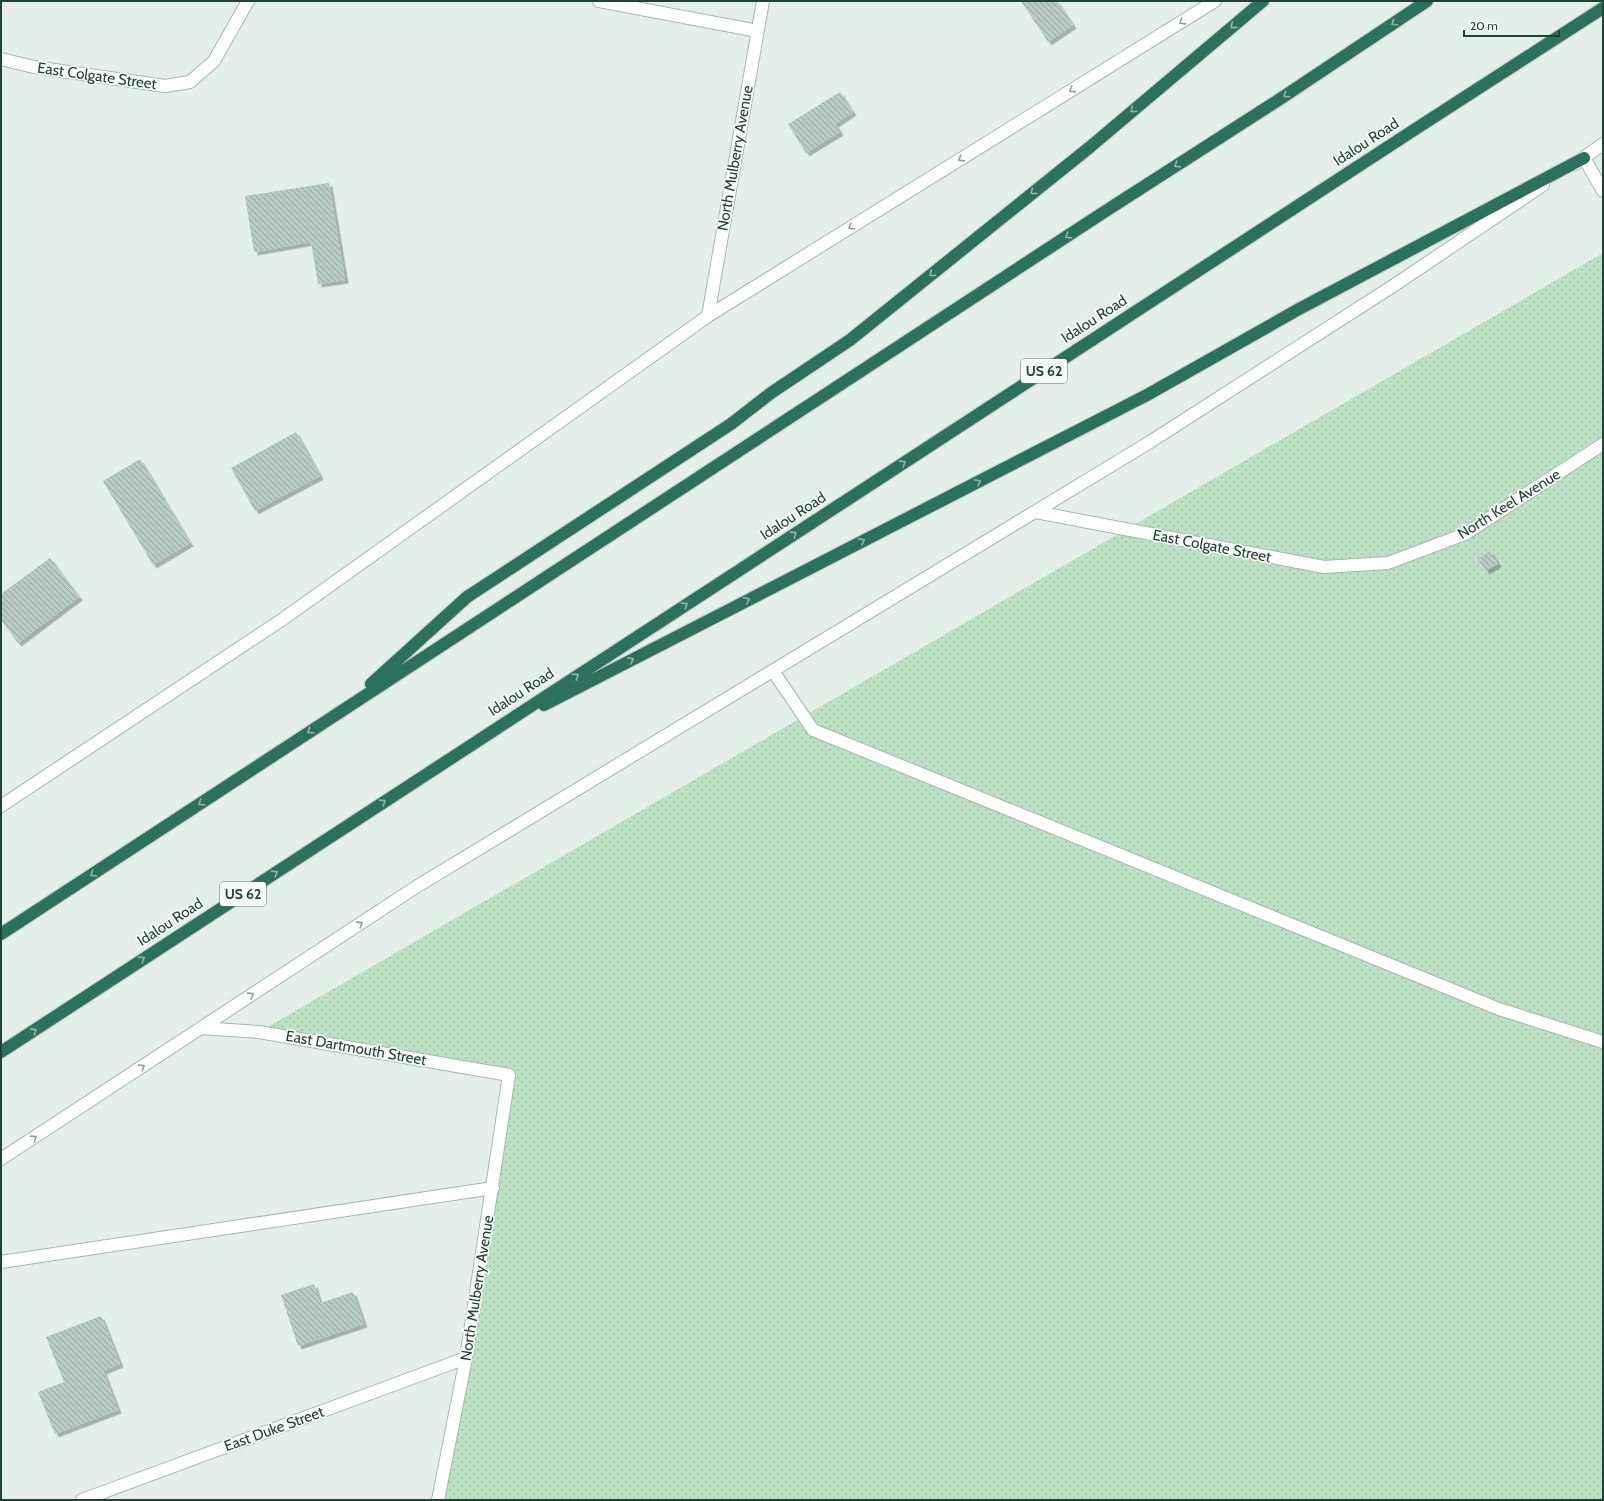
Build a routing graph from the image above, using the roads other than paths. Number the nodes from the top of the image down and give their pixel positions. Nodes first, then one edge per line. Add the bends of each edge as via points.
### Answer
1 (248, 1) edge
2 (599, 1) edge
3 (1215, 1) edge
4 (1263, 1) edge
5 (1427, 1) edge
6 (765, 3) edge
7 (1603, 8) edge
8 (758, 31) junction
9 (1, 59) edge
10 (1603, 144) edge
11 (1584, 158) junction
12 (1603, 191) edge
13 (708, 316) junction
14 (1603, 444) edge
15 (1036, 512) junction
16 (1388, 563) joint
17 (773, 671) junction
18 (343, 710) junction
19 (484, 735) junction
20 (1, 806) edge
21 (1, 934) edge
22 (201, 1028) junction
23 (1603, 1042) edge
24 (1, 1052) edge
25 (510, 1075) joint
26 (1, 1159) edge
27 (493, 1188) junction
28 (1, 1262) edge
29 (466, 1358) junction
30 (82, 1500) edge
31 (438, 1500) edge

1 - 9 street, East Colgate Street via 214,61 190,82 165,86 34,67
2 - 8 street
3 -> 13 street
4 -> 18 highway via 1090,147 850,340 771,393 731,424 467,598
5 -> 18 highway
6 - 8 street, North Mulberry Avenue
19 -> 7 highway, Idalou Road / US 62
8 - 13 street, North Mulberry Avenue
10 - 11 street
11 - 12 street
11 - 15 street via 1380,294
19 -> 11 highway via 1147,395 1299,309
13 - 20 street via 283,619
14 - 16 street, North Keel Avenue via 1465,534
15 - 16 street, East Colgate Street via 1324,567
15 - 17 street
22 -> 17 street via 416,887
17 - 23 street via 813,730 1500,1009
18 -> 21 highway
24 -> 19 highway, Idalou Road / US 62
22 - 25 street, East Dartmouth Street via 260,1032
26 -> 22 street
25 - 27 street, North Mulberry Avenue
27 - 28 street
27 - 29 street, North Mulberry Avenue
29 - 30 street, East Duke Street
29 - 31 street, North Mulberry Avenue

